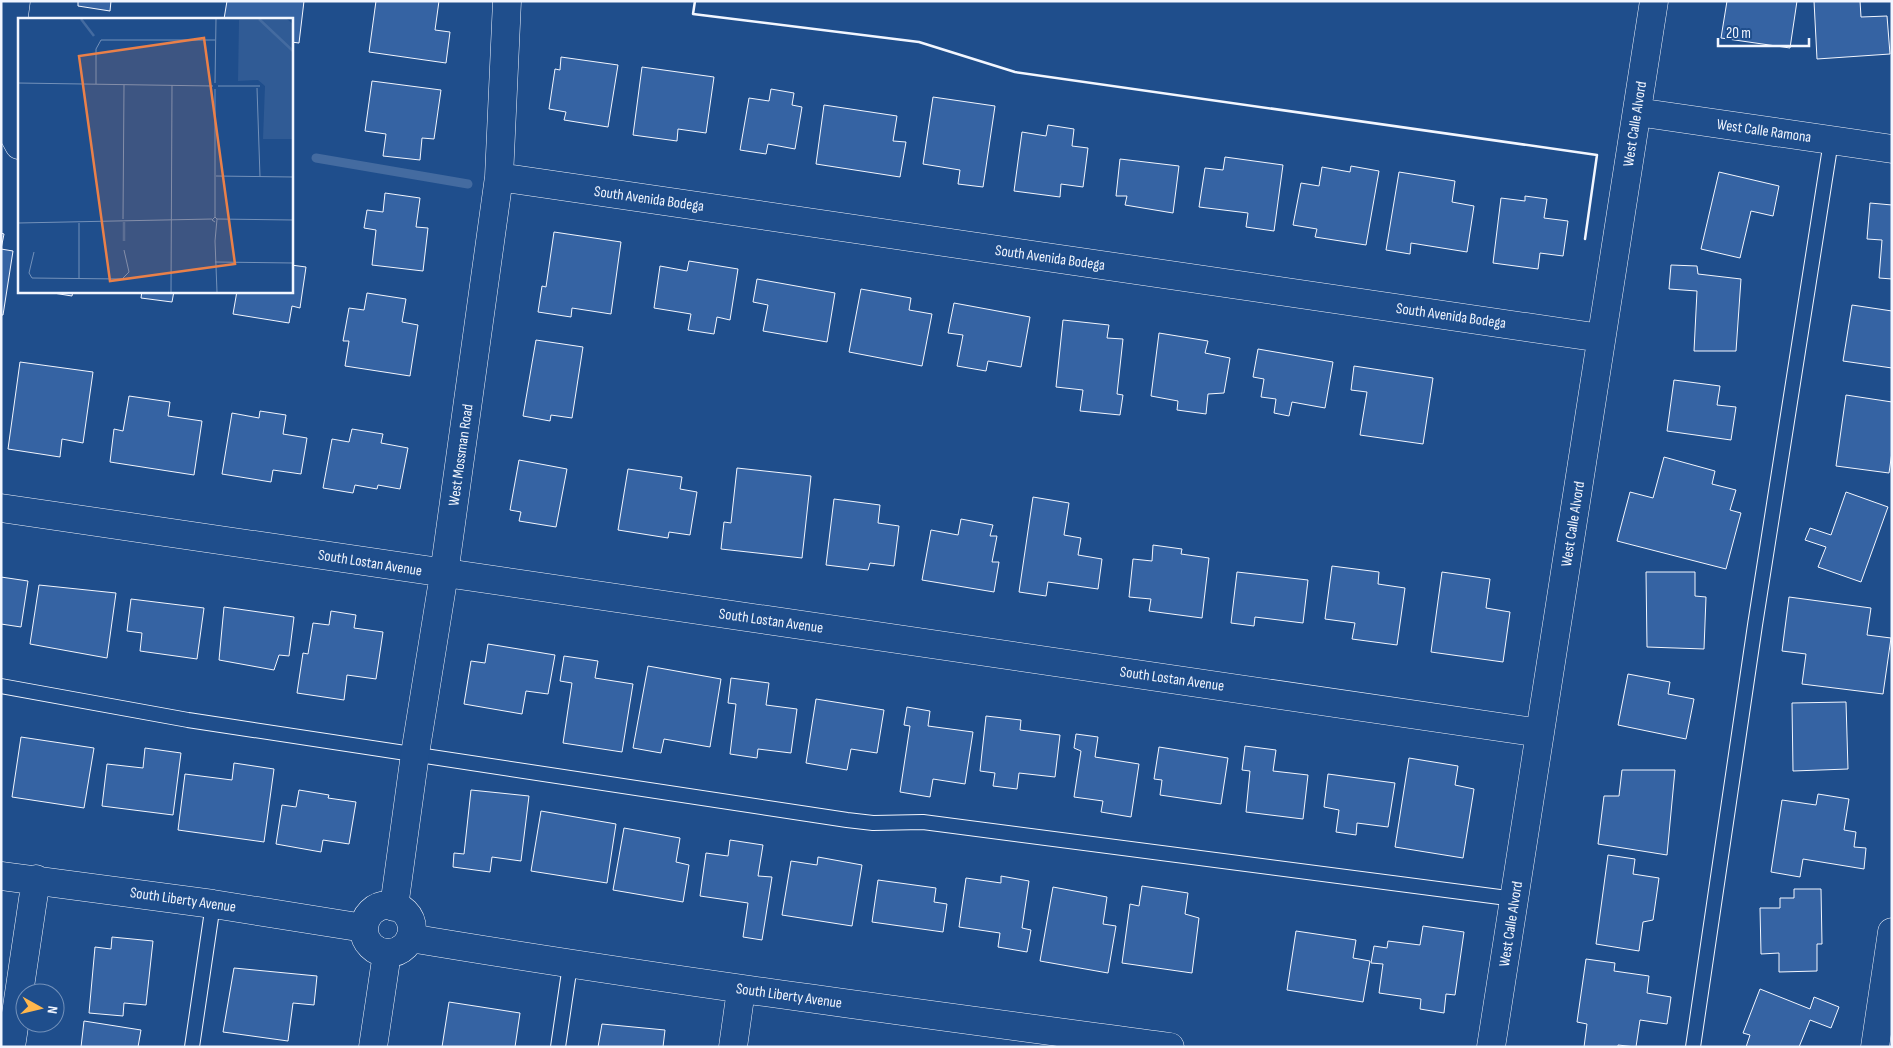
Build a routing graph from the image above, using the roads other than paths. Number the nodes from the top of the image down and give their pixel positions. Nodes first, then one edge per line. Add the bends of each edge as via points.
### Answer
1 (16, 1) edge
2 (506, 1) edge
3 (1654, 1) edge
4 (1637, 112) junction
5 (1831, 141) junction
6 (12, 144) edge
7 (1892, 149) edge
8 (499, 178) junction
9 (1602, 338) junction
10 (1, 508) edge
11 (444, 574) junction
12 (1, 686) edge
13 (1540, 733) junction
14 (415, 754) junction
15 (1, 876) edge
16 (36, 879) junction
17 (1515, 899) junction
18 (213, 904) junction
19 (394, 907) junction
20 (364, 928) junction
21 (1892, 932) edge
22 (410, 938) junction
23 (387, 953) junction
24 (570, 965) junction
25 (741, 990) junction
26 (11, 1047) edge
27 (192, 1047) edge
28 (374, 1047) edge
29 (558, 1047) edge
30 (733, 1047) edge
31 (1170, 1047) edge
32 (1491, 1047) edge
33 (1693, 1047) edge
34 (1875, 1047) edge

1 - 6 street via 3,100
2 - 8 street, West Mossman Road
3 - 4 street, West Calle Alvord
4 - 5 street, West Calle Ramona
4 - 9 street, West Calle Alvord
5 - 7 street, West Calle Ramona
5 - 33 lane
8 - 9 street, South Avenida Bodega
8 - 11 street, West Mossman Road
9 - 13 street, West Calle Alvord
10 - 11 street, South Lostan Avenue
11 - 13 street, South Lostan Avenue
11 - 14 street, West Mossman Road
12 - 14 lane via 188,720
13 - 17 street, West Calle Alvord
14 - 17 lane via 873,823 923,822
14 - 19 street, West Mossman Road
15 - 16 street, South Liberty Avenue
16 - 18 street, South Liberty Avenue
16 - 26 street
17 - 32 street, West Calle Alvord
18 - 20 street, South Liberty Avenue
18 - 27 lane
19 - 20 street via 376,909 366,920
19 - 22 street via 409,919
20 - 23 street via 368,942 379,952
21 - 34 street
22 - 23 street via 402,948
22 - 24 street, South Liberty Avenue
23 - 28 street
24 - 25 street, South Liberty Avenue
24 - 29 lane
25 - 30 street
25 - 31 street, South Liberty Avenue

